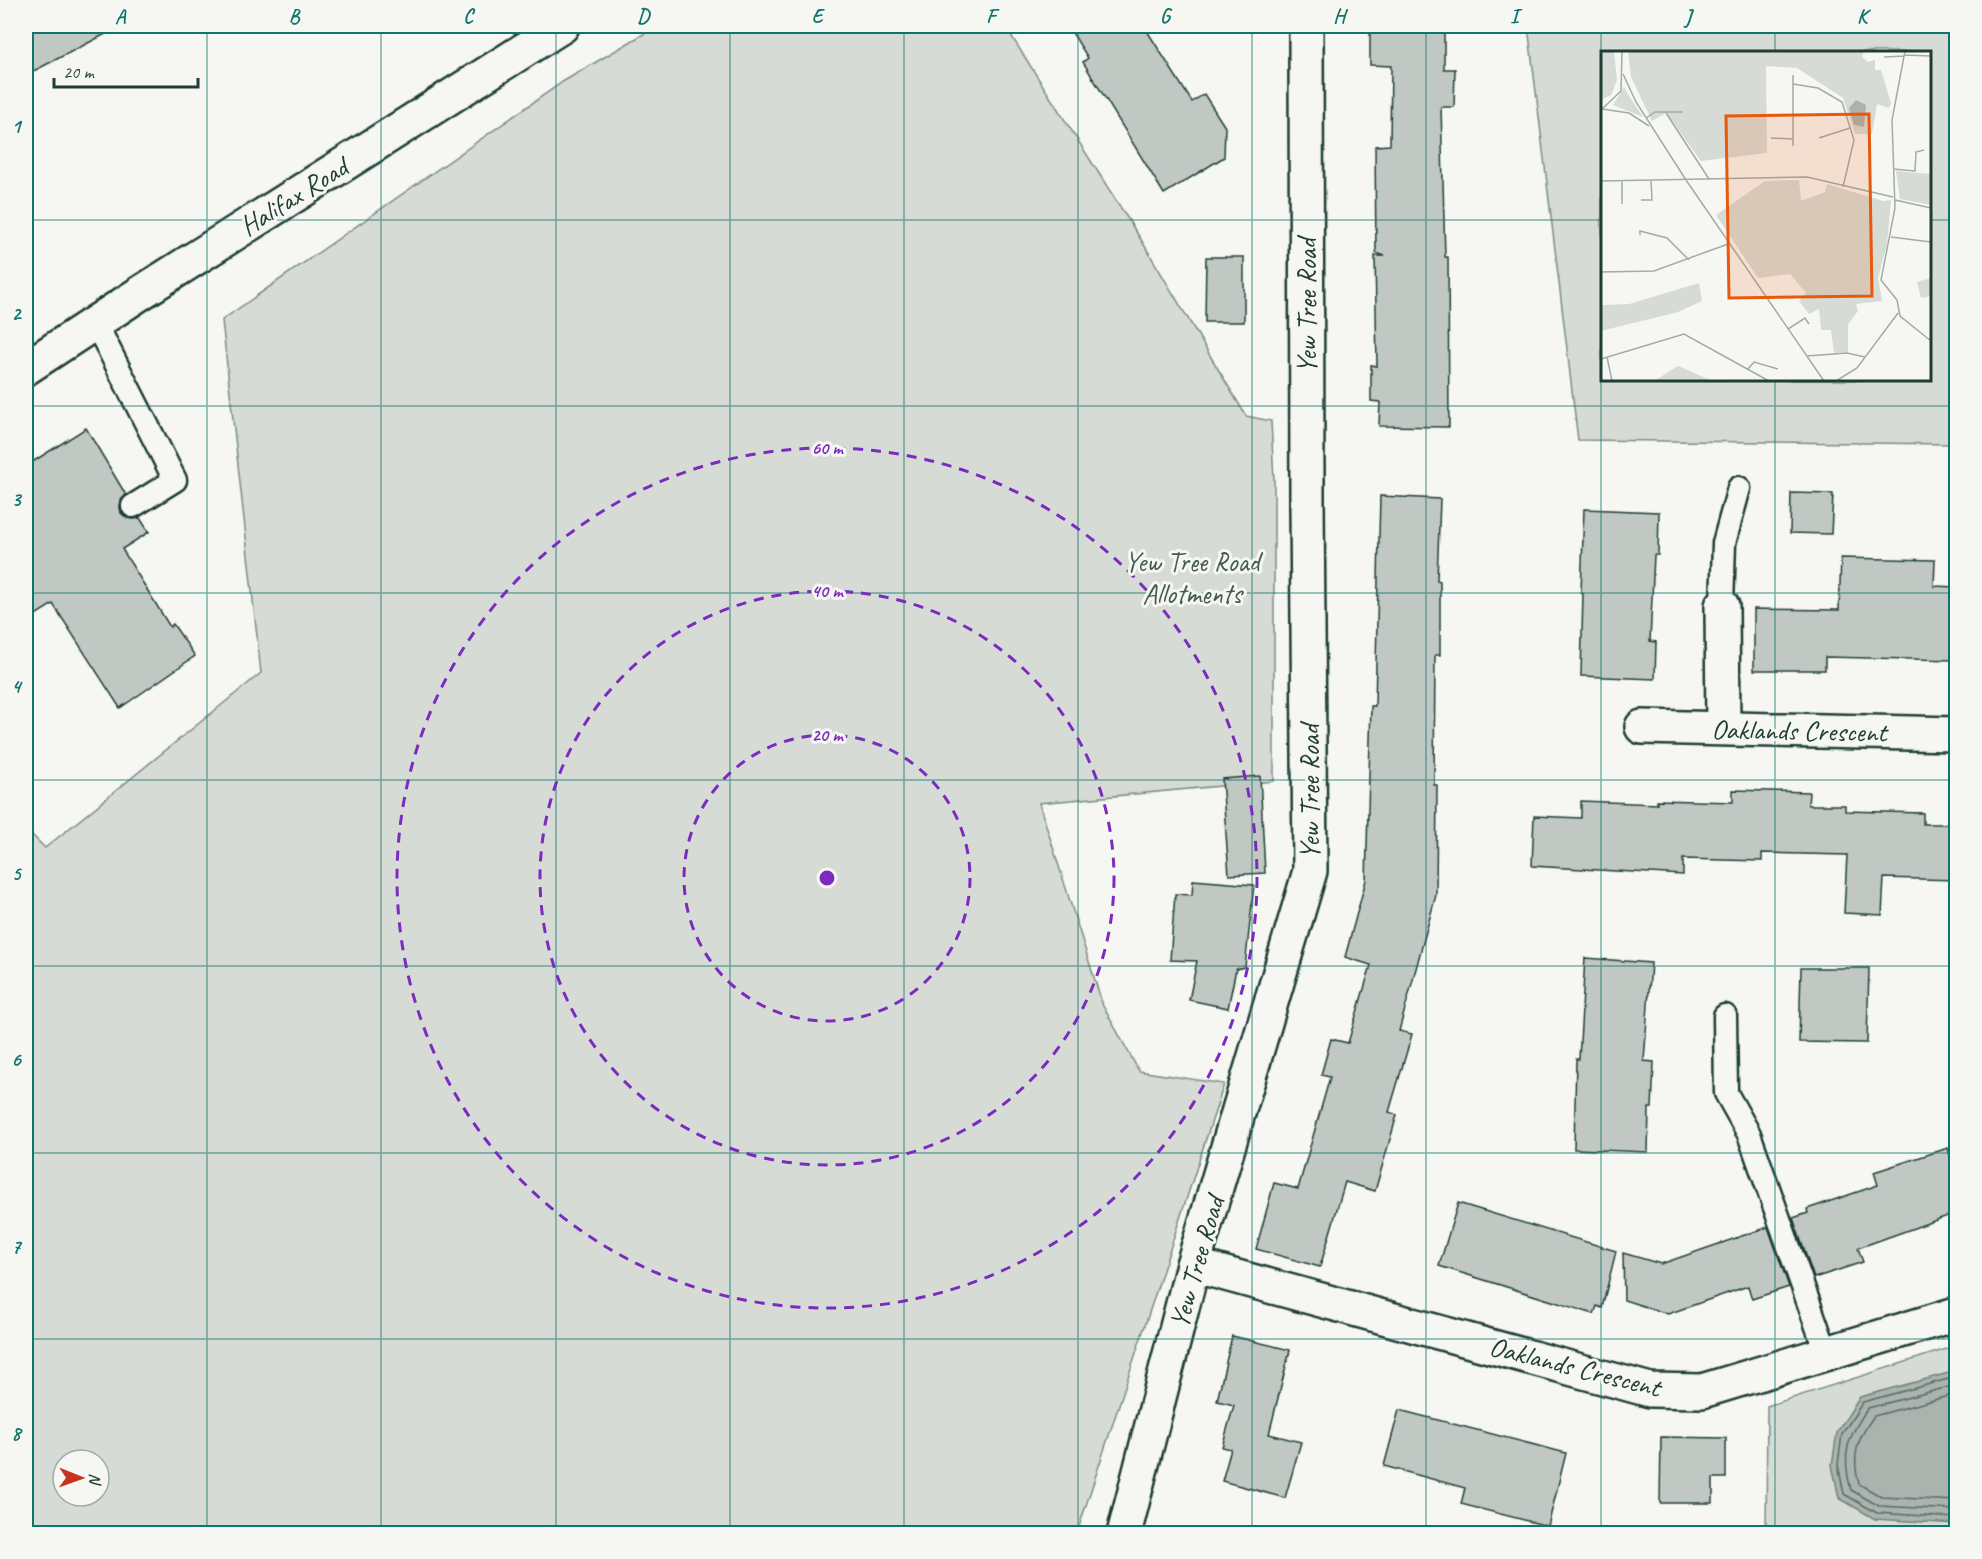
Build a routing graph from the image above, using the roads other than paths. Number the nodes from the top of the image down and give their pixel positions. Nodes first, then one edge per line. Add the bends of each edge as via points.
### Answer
1 (562, 26) edge
2 (1306, 26) edge
3 (96, 322) junction
4 (26, 368) edge
5 (1739, 488) dead end
6 (133, 507) dead end
7 (1722, 606) joint
8 (1642, 727) dead end
9 (1723, 728) junction
10 (1956, 734) edge
11 (1725, 1016) dead end
12 (1193, 1265) junction
13 (1956, 1314) edge
14 (1826, 1352) junction
15 (1124, 1533) edge

1 - 3 main road, Halifax Road
2 - 12 main road, Yew Tree Road via 1310,871
3 - 4 main road, Halifax Road
3 - 6 lane via 175,480
5 - 7 lane via 1724,543
7 - 9 main road
8 - 9 main road, Oaklands Crescent
9 - 10 main road, Oaklands Crescent
11 - 14 lane via 1726,1093 1749,1134
12 - 14 main road, Oaklands Crescent via 1650,1390 1702,1391
12 - 15 main road, Yew Tree Road
13 - 14 main road, Oaklands Crescent

